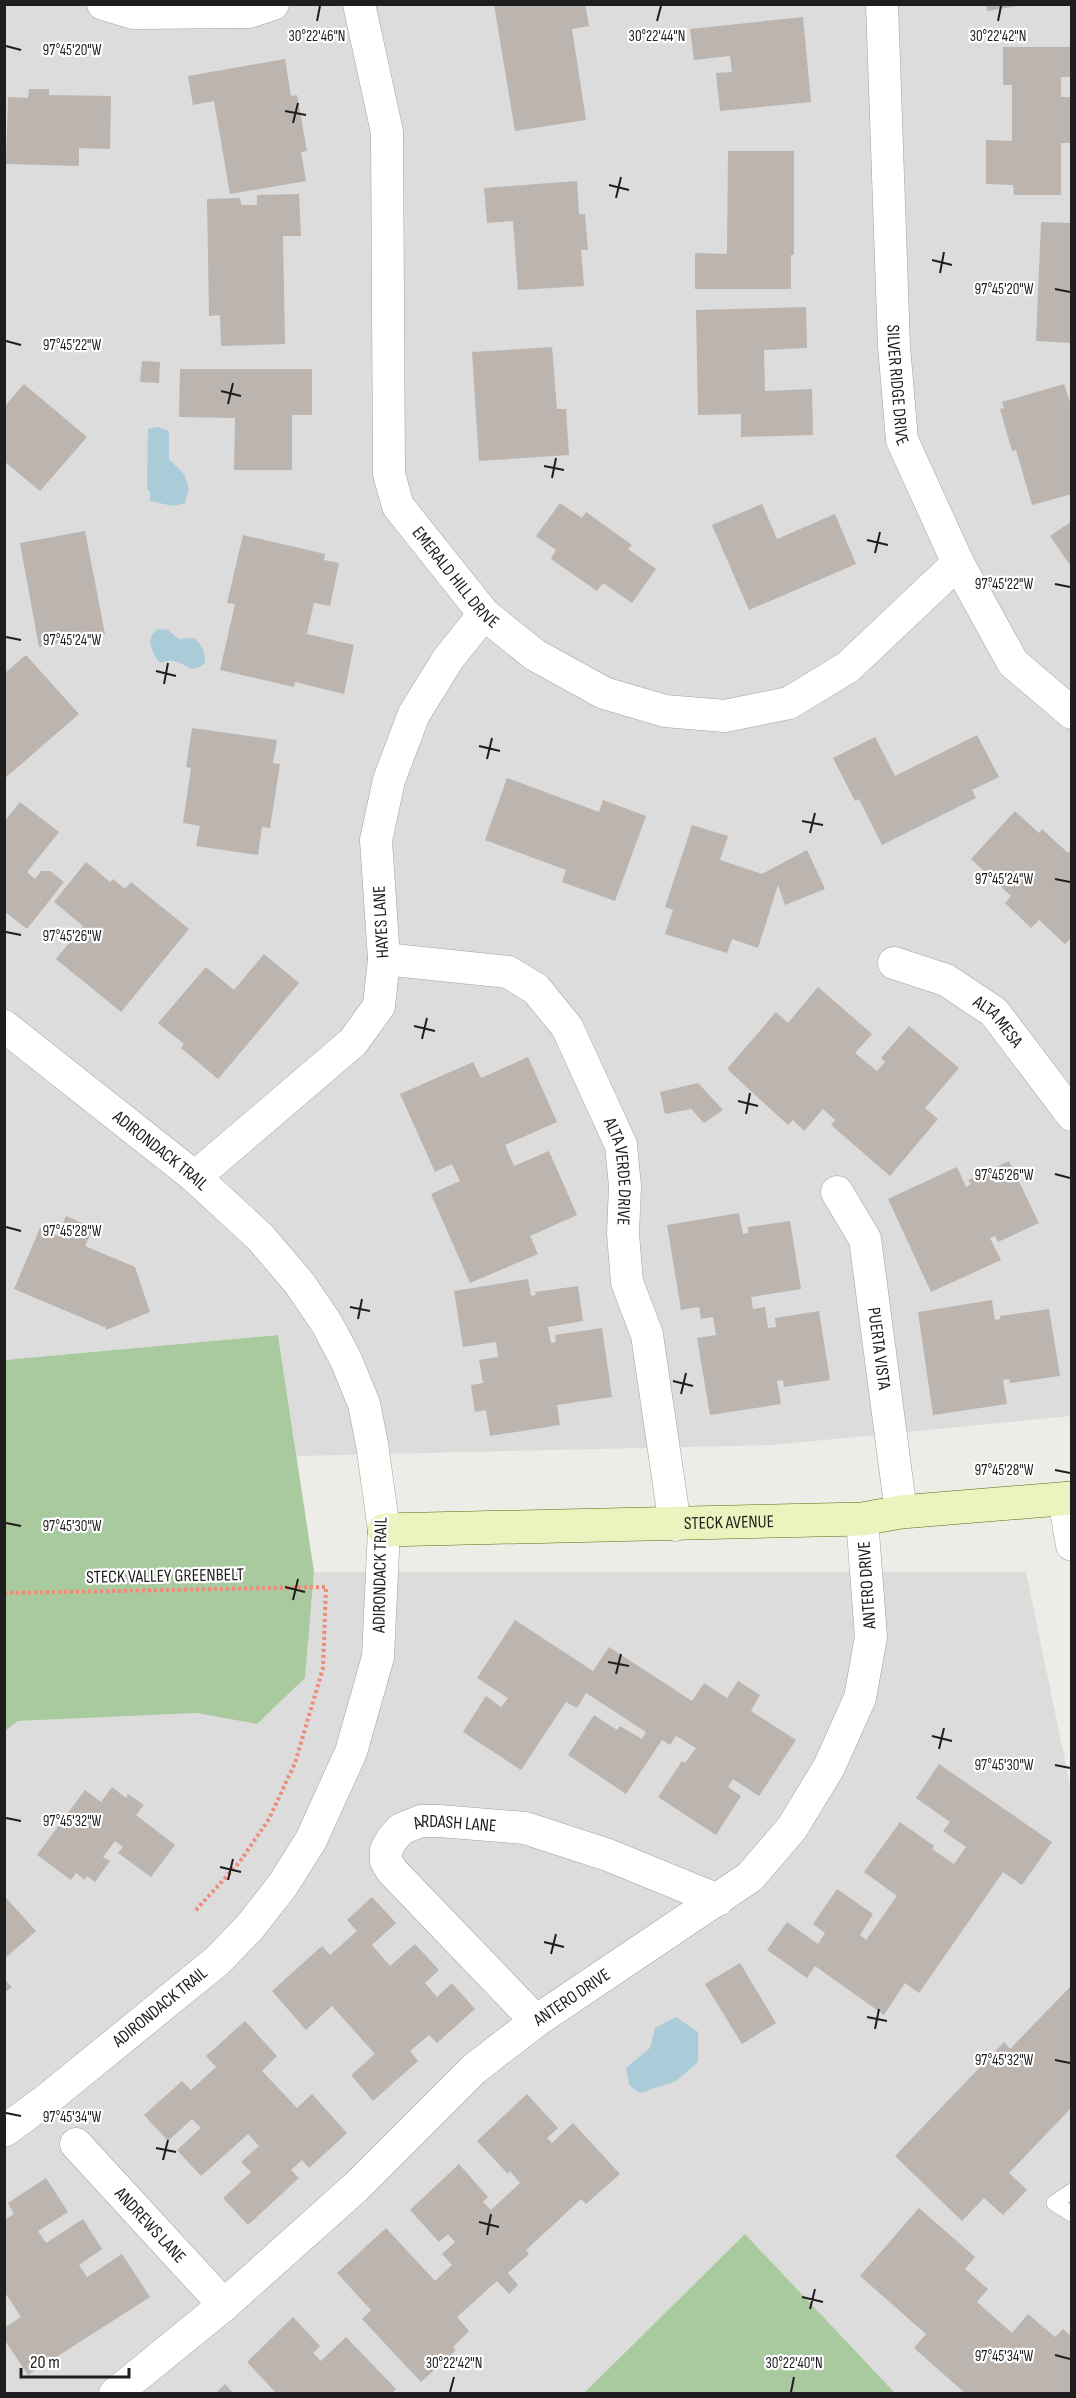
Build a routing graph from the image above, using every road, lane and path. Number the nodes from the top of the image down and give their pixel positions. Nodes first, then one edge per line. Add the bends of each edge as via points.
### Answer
1 (103, 4) edge
2 (273, 4) edge
3 (359, 4) edge
4 (882, 4) edge
5 (957, 563) junction
6 (484, 614) junction
7 (1071, 713) edge
8 (384, 958) junction
9 (894, 963) dead end
10 (4, 1026) edge
11 (1071, 1115) edge
12 (195, 1177) junction
13 (837, 1192) dead end
14 (1068, 1498) edge
15 (901, 1512) junction
16 (862, 1519) junction
17 (675, 1525) junction
18 (384, 1530) junction
19 (1071, 1545) edge
20 (4, 1593) edge
21 (718, 1900) junction
22 (194, 1912) dead end
23 (536, 2020) junction
24 (4, 2131) edge
25 (76, 2144) dead end
26 (1071, 2191) edge
27 (1071, 2214) edge
28 (224, 2305) junction
29 (115, 2394) edge

1 - 2 street via 133,13 249,12
3 - 6 street, EMERALD HILL DRIVE via 387,132 389,474 398,506
4 - 5 street, SILVER RIDGE DRIVE via 894,346 902,440
5 - 6 street, EMERALD HILL DRIVE via 848,666 789,703 725,716 664,711 604,693 535,655
5 - 7 street, SILVER RIDGE DRIVE via 1013,663
6 - 8 street, HAYES LANE via 448,659 414,714 389,780 376,840
8 - 12 street, HAYES LANE via 379,1006 353,1042
8 - 17 street, ALTA VERDE DRIVE via 508,972 536,989 567,1027 621,1145 626,1186 623,1234 627,1282 647,1335
9 - 11 street, ALTA MESA via 946,980 994,1012
10 - 12 street, ADIRONDACK TRAIL
12 - 18 street, ADIRONDACK TRAIL via 261,1238 327,1324 364,1404
13 - 15 street, PUERTA VISTA via 865,1239
14 - 15 street, STECK AVENUE
14 - 19 street
15 - 16 street, STECK AVENUE
16 - 17 street, STECK AVENUE
16 - 21 street, ANTERO DRIVE via 871,1637 860,1698 829,1767 792,1828 750,1877
17 - 18 street, STECK AVENUE
18 - 24 street, ADIRONDACK TRAIL via 378,1657 357,1734 311,1840 282,1886 217,1961
20 - 22 path, STECK VALLEY GREENBELT via 326,1587 323,1668 295,1763 269,1819 239,1863
21 - 23 street, ANTERO DRIVE
21 - 23 street, ARDASH LANE via 608,1855 525,1828 421,1821 401,1829 386,1850 386,1861 392,1871
23 - 28 street, ANTERO DRIVE via 474,2069 356,2187
25 - 28 street, ANDREWS LANE
26 - 27 lane via 1054,2203
28 - 29 street, ANTERO DRIVE

